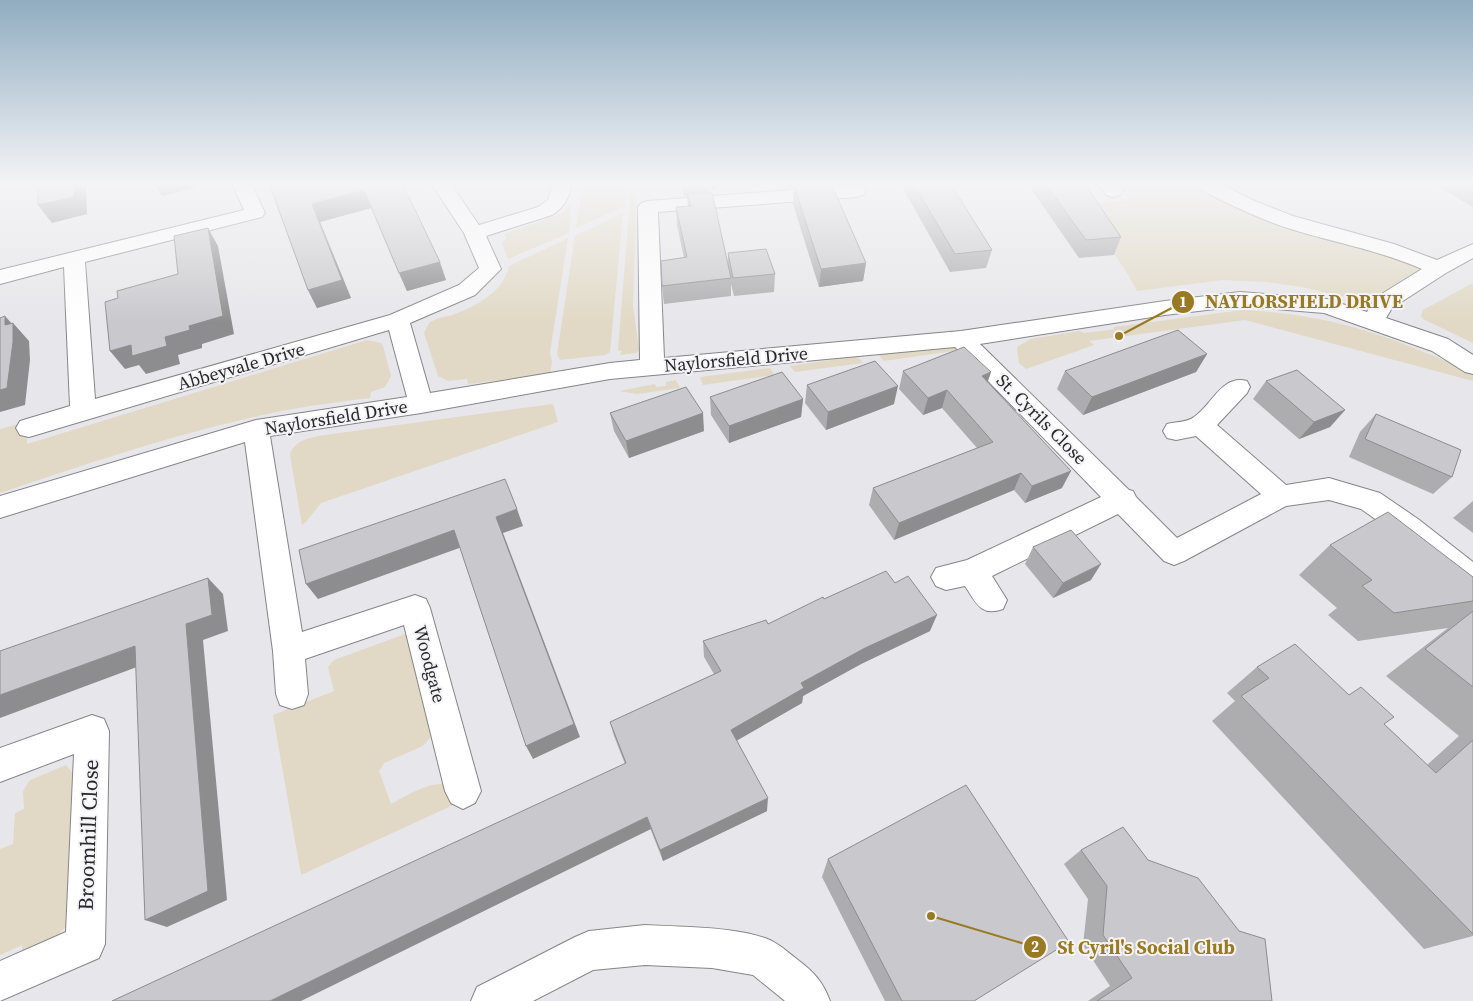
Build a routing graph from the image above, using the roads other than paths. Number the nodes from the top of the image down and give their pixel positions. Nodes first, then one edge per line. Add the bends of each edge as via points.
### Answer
1 (187, 230) edge
2 (472, 230) edge
3 (485, 230) edge
4 (649, 230) edge
5 (1319, 230) edge
6 (474, 233) junction
7 (1473, 250) edge
8 (74, 258) junction
9 (1438, 268) junction
10 (0, 277) edge
11 (398, 320) junction
12 (1372, 322) junction
13 (961, 339) junction
14 (1473, 366) edge
15 (652, 367) junction
16 (1238, 387) dead end
17 (421, 404) junction
18 (83, 411) junction
19 (1201, 426) junction
20 (29, 428) dead end
21 (256, 429) junction
22 (1176, 431) dead end
23 (1281, 496) junction
24 (1123, 499) junction
25 (0, 507) edge
26 (1473, 579) edge
27 (992, 600) dead end
28 (289, 651) junction
29 (292, 694) dead end
30 (0, 765) edge
31 (463, 791) dead end
32 (0, 982) edge
33 (491, 1001) edge
34 (810, 1001) edge

1 - 8 street
2 - 6 street, Abbeyvale Drive
3 - 6 street
4 - 15 street
5 - 9 street via 1411,255
6 - 11 street, Abbeyvale Drive via 490,269 467,290
7 - 9 street
8 - 10 street
8 - 18 street
9 - 12 street via 1383,304
11 - 17 street
11 - 18 street, Abbeyvale Drive
12 - 13 street, Naylorsfield Drive via 1327,306 1240,299
12 - 14 street, Naylorsfield Drive via 1440,345
13 - 15 street, Naylorsfield Drive
13 - 24 street, St. Cyrils Close
15 - 17 street, Naylorsfield Drive via 568,377
16 - 19 street
17 - 21 street, Naylorsfield Drive
18 - 20 street, Abbeyvale Drive
19 - 22 street
19 - 23 street
21 - 25 street, Naylorsfield Drive
21 - 28 street
23 - 24 street, St. Cyrils Close via 1174,553
23 - 26 street, St. Cyrils Close via 1330,488 1370,501
24 - 27 street via 959,574
28 - 29 street
28 - 31 street, Woodgate via 414,608
30 - 32 street, Broomhill Close via 92,731 85,944
33 - 34 street via 589,951 645,945 712,948 762,957 800,988

